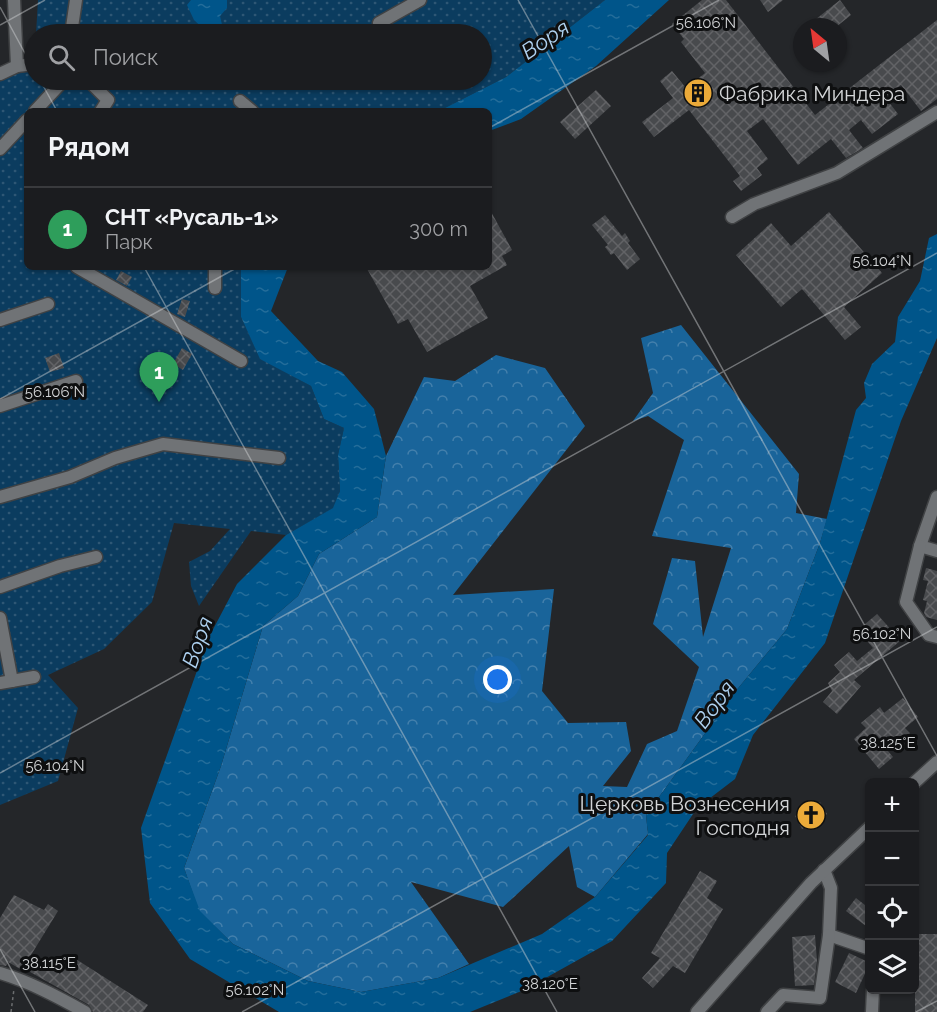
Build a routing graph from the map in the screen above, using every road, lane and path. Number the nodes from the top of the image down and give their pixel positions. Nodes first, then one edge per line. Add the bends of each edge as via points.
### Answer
1 (14, 0) edge
2 (76, 0) edge
3 (420, 0) edge
4 (379, 23) dead end
5 (72, 24) edge
6 (24, 65) edge
7 (17, 66) junction
8 (0, 74) edge
9 (55, 90) edge
10 (98, 90) edge
11 (108, 100) junction
12 (240, 101) dead end
13 (38, 108) edge
14 (103, 108) edge
15 (114, 108) edge
16 (248, 108) edge
17 (937, 112) edge
18 (24, 123) edge
19 (0, 149) edge
20 (732, 218) dead end
21 (82, 270) edge
22 (215, 270) edge
23 (215, 288) dead end
24 (48, 303) dead end
25 (0, 320) edge
26 (241, 361) dead end
27 (76, 381) dead end
28 (0, 406) edge
29 (279, 458) dead end
30 (0, 497) edge
31 (937, 497) edge
32 (920, 546) junction
33 (937, 551) edge
34 (96, 557) dead end
35 (0, 587) edge
36 (0, 618) edge
37 (937, 637) edge
38 (34, 677) dead end
39 (6, 682) edge
40 (937, 762) edge
41 (937, 773) edge
42 (919, 779) edge
43 (919, 780) edge
44 (865, 832) edge
45 (825, 870) junction
46 (829, 934) junction
47 (865, 947) edge
48 (0, 973) edge
49 (15, 977) junction
50 (873, 994) edge
51 (11, 1012) edge
52 (85, 1012) edge
53 (697, 1012) edge
54 (767, 1012) edge
55 (872, 1012) edge

1 - 7 street
2 - 5 street
3 - 4 street
6 - 7 street
7 - 8 street
9 - 13 street
10 - 11 street
11 - 14 street
11 - 15 street
12 - 16 street
17 - 20 street via 837,173 753,204
18 - 19 street
21 - 26 street
22 - 23 street
24 - 25 street
27 - 28 street
29 - 30 street via 163,444
31 - 32 street
32 - 33 street
32 - 37 street via 906,602 929,635
34 - 35 street
36 - 39 street
38 - 39 street
40 - 42 street
41 - 43 street
44 - 45 street
45 - 46 street via 831,888
45 - 53 street
46 - 47 street
46 - 54 street via 820,998 783,995
48 - 49 street
49 - 51 path
49 - 52 street
50 - 55 street

